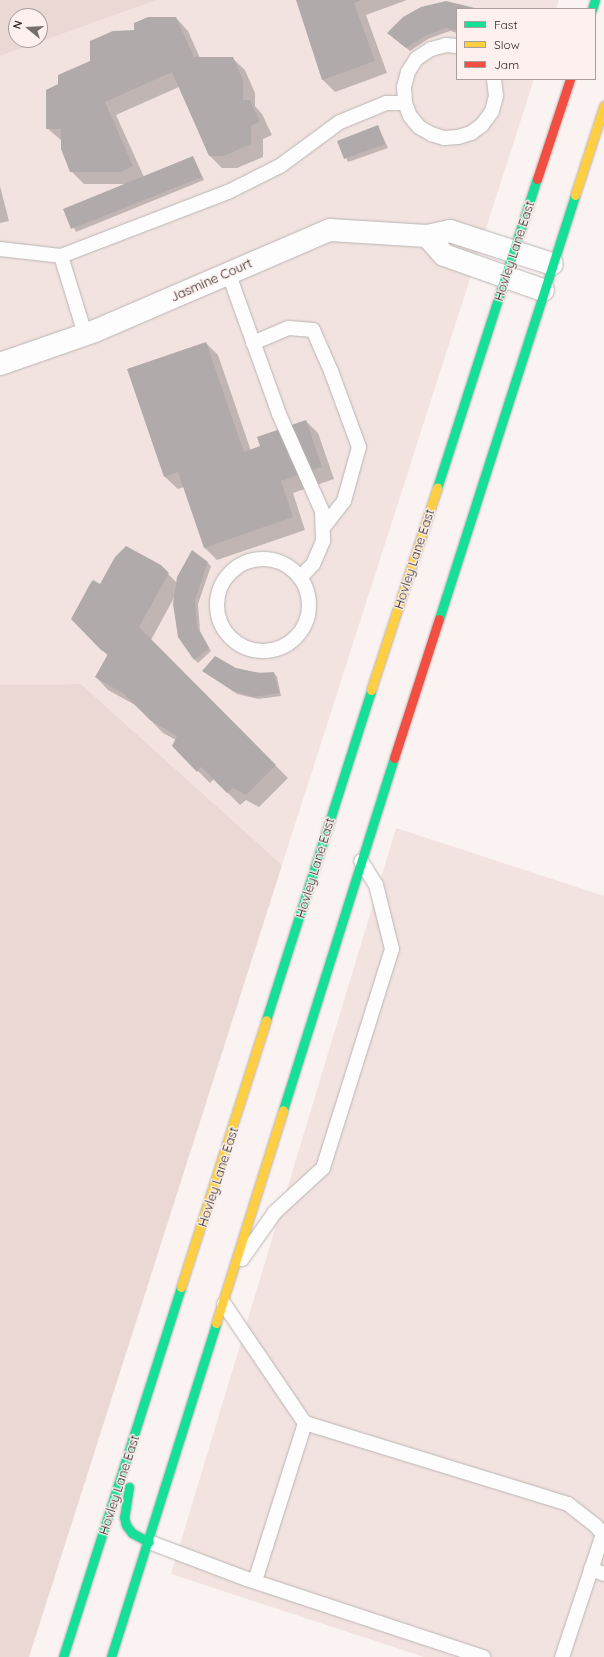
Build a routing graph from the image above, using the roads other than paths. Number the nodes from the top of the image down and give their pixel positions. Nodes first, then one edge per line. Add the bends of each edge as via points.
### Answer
1 (456, 46) edge
2 (494, 80) edge
3 (570, 80) edge
4 (405, 103) junction
5 (604, 106) edge
6 (427, 236) junction
7 (0, 249) edge
8 (513, 252) junction
9 (61, 256) junction
10 (552, 264) junction
11 (228, 272) junction
12 (505, 277) junction
13 (543, 290) junction
14 (84, 334) junction
15 (253, 343) junction
16 (0, 364) edge
17 (323, 528) junction
18 (300, 578) junction
19 (361, 861) junction
20 (234, 1269) junction
21 (224, 1304) junction
22 (171, 1323) junction
23 (305, 1423) junction
24 (149, 1542) junction
25 (597, 1572) edge
26 (255, 1581) junction
27 (63, 1657) edge
28 (111, 1657) edge
29 (483, 1657) edge
30 (562, 1657) edge

1 - 4 lane via 446,45 431,49 417,58 408,72 404,87
2 - 4 lane via 496,96 492,111 482,124 458,137 444,138 425,130 410,116
3 - 8 street, Hovley Lane East
4 - 9 lane via 386,103 340,122 280,166 228,192
5 - 10 street
6 - 8 street, Jasmine Court via 450,231
6 - 11 street, Jasmine Court via 330,230
6 - 12 street via 444,255
7 - 9 lane
8 - 10 street, Jasmine Court
8 - 12 street, Hovley Lane East
9 - 14 lane
10 - 13 street
11 - 14 street, Jasmine Court
11 - 15 lane
12 - 13 street
12 - 22 street, Hovley Lane East via 368,699
13 - 19 street
14 - 16 street, Jasmine Court
15 - 17 lane via 279,414 322,511
15 - 17 lane via 288,328 313,330 331,371 359,447 344,501
17 - 18 lane via 323,541 312,564
18 - 18 lane via 290,568 272,561 251,561 238,567 221,588 217,601 223,628 232,640 244,648 266,651 288,644 306,621 309,607 307,592
19 - 20 street
19 - 20 lane via 376,886 392,949 323,1168 275,1212
20 - 21 street
21 - 23 lane
21 - 24 street
22 - 24 street via 124,1517 132,1533
22 - 27 street, Hovley Lane East
23 - 25 lane via 568,1504 603,1534
23 - 26 lane
24 - 26 lane
24 - 28 street
25 - 30 lane
26 - 29 lane

